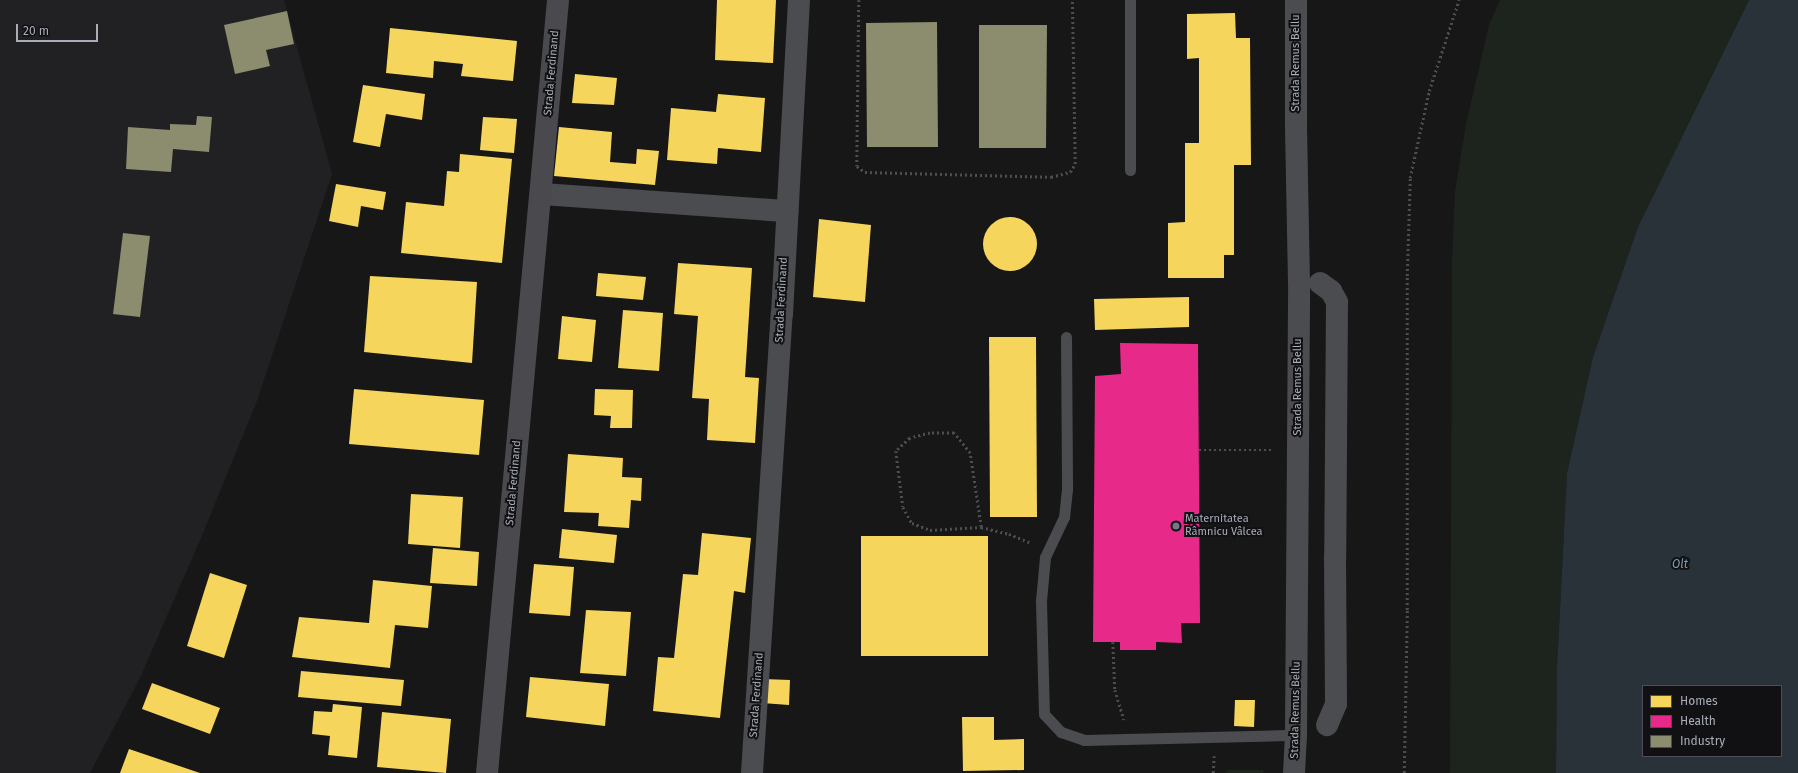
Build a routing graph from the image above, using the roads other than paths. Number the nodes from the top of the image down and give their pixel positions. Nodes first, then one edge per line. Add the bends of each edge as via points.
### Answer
1 (558, 0) edge
2 (799, 0) edge
3 (1130, 0) edge
4 (1296, 0) edge
5 (1130, 170) dead end
6 (542, 194) junction
7 (787, 211) junction
8 (1320, 283) dead end
9 (1066, 337) dead end
10 (1327, 725) dead end
11 (1296, 735) junction
12 (487, 773) edge
13 (752, 773) edge
14 (1294, 773) edge

1 - 6 main road, Strada Ferdinand
2 - 7 street, Strada Ferdinand
3 - 5 lane
4 - 11 street, Strada Remus Bellu via 1299,283
6 - 7 street
6 - 12 main road, Strada Ferdinand
7 - 13 street, Strada Ferdinand
8 - 10 street via 1331,291 1338,302 1336,704
9 - 11 lane via 1067,490 1064,517 1045,557 1041,601 1044,714 1061,732 1084,740
11 - 14 street, Strada Remus Bellu

